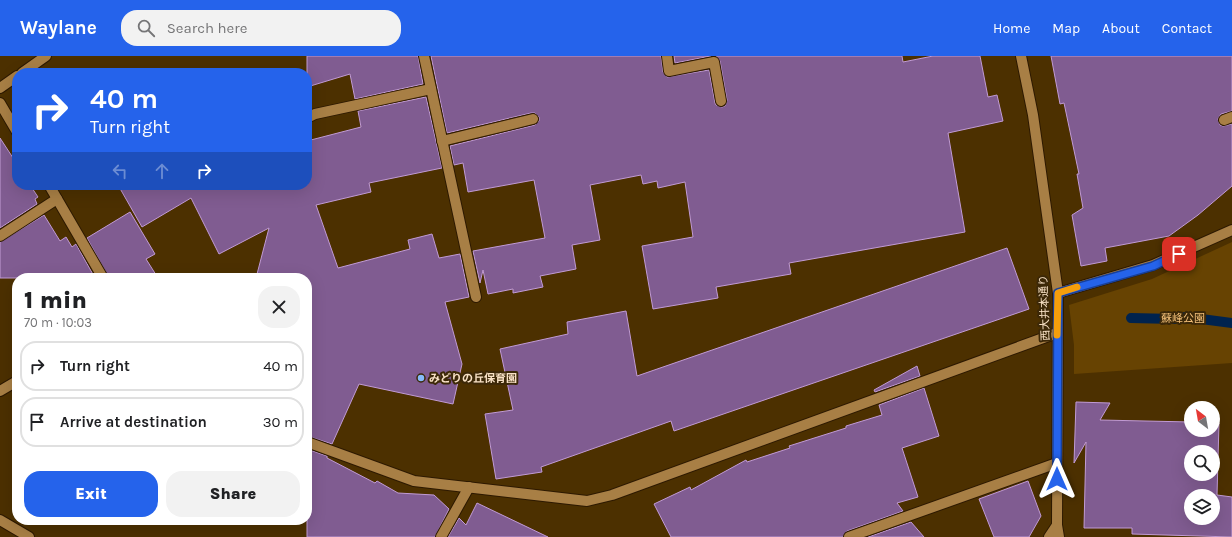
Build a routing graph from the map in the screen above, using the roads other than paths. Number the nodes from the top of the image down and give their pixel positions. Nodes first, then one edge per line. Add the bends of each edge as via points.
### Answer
1 (46, 56) edge
2 (424, 56) edge
3 (667, 56) edge
4 (1021, 56) edge
5 (29, 68) edge
6 (12, 80) edge
7 (0, 88) edge
8 (430, 88) junction
9 (721, 101) dead end
10 (0, 103) edge
11 (312, 116) edge
12 (533, 118) dead end
13 (12, 123) edge
14 (442, 141) junction
15 (52, 190) edge
16 (57, 199) junction
17 (1232, 230) edge
18 (0, 236) edge
19 (100, 273) edge
20 (1058, 293) junction
21 (476, 298) dead end
22 (1057, 333) junction
23 (12, 384) edge
24 (0, 392) edge
25 (312, 444) edge
26 (1057, 463) junction
27 (469, 487) junction
28 (0, 520) edge
29 (1057, 525) junction
30 (29, 537) edge
31 (441, 537) edge
32 (849, 537) edge
33 (1049, 537) edge
34 (1059, 537) edge

1 - 5 street
2 - 8 street
3 - 9 street via 669,70 714,62
4 - 20 street, 西大井本通り via 1033,115
6 - 7 street
8 - 11 street
8 - 14 street
10 - 13 street
12 - 14 street
14 - 21 street
15 - 16 street
16 - 18 street
16 - 19 street
17 - 20 street via 1153,266
20 - 22 street, 西大井本通り
22 - 26 street, 西大井本通り
22 - 27 street via 612,495 587,501
23 - 24 street
25 - 27 street via 414,481
26 - 29 street, 西大井本通り
26 - 32 street
27 - 31 street
28 - 30 street
29 - 33 street
29 - 34 street, 西大井本通り

